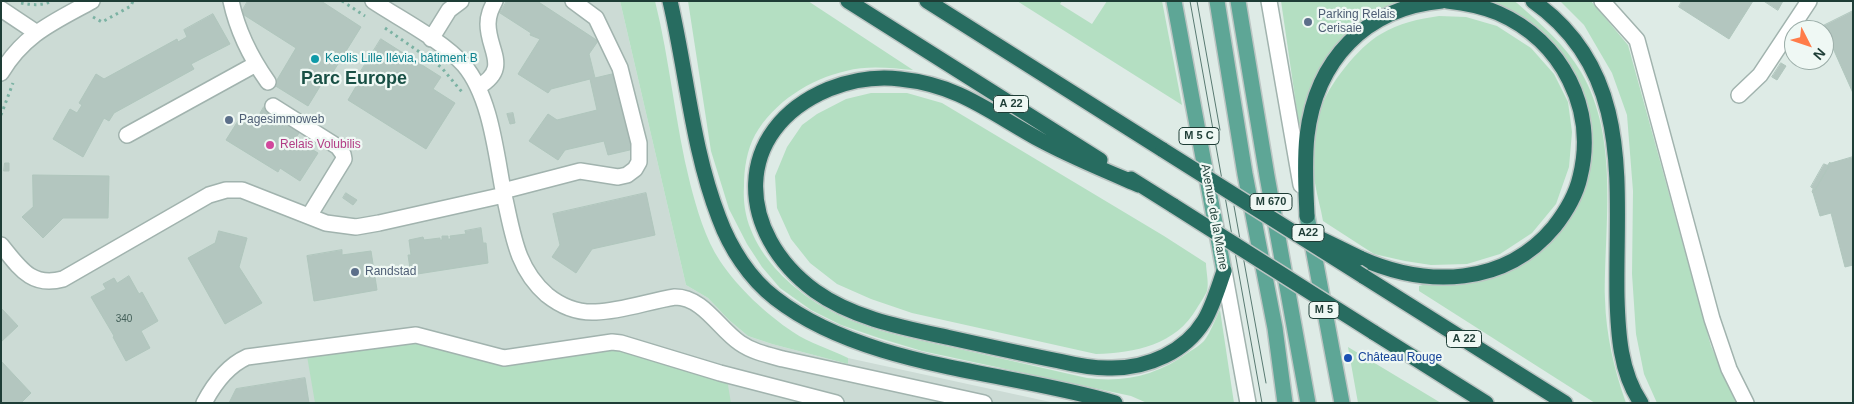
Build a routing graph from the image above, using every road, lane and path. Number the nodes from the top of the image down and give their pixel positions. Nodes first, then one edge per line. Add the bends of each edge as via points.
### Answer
1 (19, 1) edge
2 (52, 1) edge
3 (133, 1) edge
4 (231, 1) edge
5 (342, 1) edge
6 (373, 1) edge
7 (461, 1) edge
8 (494, 1) edge
9 (573, 1) edge
10 (670, 1) edge
11 (848, 1) edge
12 (927, 1) edge
13 (1174, 1) edge
14 (1217, 1) edge
15 (1238, 1) edge
16 (1269, 1) edge
17 (1442, 1) edge
18 (1447, 1) edge
19 (1533, 1) edge
20 (1602, 1) edge
21 (1809, 1) edge
22 (89, 3) edge
23 (1, 9) edge
24 (94, 18) junction
25 (373, 21) dead end
26 (86, 22) dead end
27 (381, 26) dead end
28 (36, 33) junction
29 (431, 39) junction
30 (256, 64) junction
31 (1, 73) edge
32 (14, 82) dead end
33 (268, 82) dead end
34 (478, 87) junction
35 (1739, 95) dead end
36 (466, 100) dead end
37 (272, 106) dead end
38 (1, 115) edge
39 (127, 134) dead end
40 (1139, 185) junction
41 (504, 193) junction
42 (1255, 207) junction
43 (309, 216) junction
44 (1307, 216) junction
45 (1, 245) edge
46 (1224, 271) junction
47 (204, 403) edge
48 (836, 403) edge
49 (984, 403) edge
50 (1115, 403) edge
51 (1248, 403) edge
52 (1285, 403) edge
53 (1308, 403) edge
54 (1342, 403) edge
55 (1486, 403) edge
56 (1565, 403) edge
57 (1641, 403) edge
58 (1746, 403) edge

1 - 2 path via 34,5
3 - 24 path via 131,6 102,22
4 - 30 street
5 - 25 path
6 - 29 street
7 - 29 street via 449,10
8 - 34 street via 488,15 488,26 497,65 488,81
9 - 41 street via 596,18 620,68 639,143 639,162 627,175 618,177 580,171
10 - 50 highway via 694,128 712,197 733,248 764,288 800,315 867,345
11 - 40 highway, A 22
12 - 42 highway, A 22, bridge
13 - 46 main road, Avenue de la Marne / M 5 C
14 - 52 main road, M 670 via 1245,174 1275,328
15 - 53 main road, M 670
16 - 44 street, M 5
17 - 44 highway via 1406,7 1370,24 1340,52 1328,71 1318,92 1307,137
18 - 42 highway, A22, bridge via 1497,12 1520,24 1550,50 1573,83 1585,126 1580,178 1562,217 1546,236 1508,264 1493,269 1466,276 1422,276 1386,269
19 - 57 highway via 1562,26 1579,47 1594,72 1606,104 1617,165 1619,341 1630,381
20 - 58 street via 1637,40 1712,319 1729,369
21 - 35 street via 1760,75
22 - 24 path
22 - 28 street
23 - 28 street
24 - 26 path
27 - 36 path via 441,66
28 - 31 street via 15,53
29 - 34 street via 460,61
30 - 33 street
30 - 39 street
32 - 38 path
34 - 41 street
37 - 43 street via 338,147 343,154 344,159
40 - 46 highway via 1049,145 968,97 924,82 882,77 862,79 820,93 789,115 778,126 761,154 755,182 758,210 767,238 797,276 828,299 898,327 1059,361 1113,368 1136,366 1169,354 1188,340 1204,321
40 - 55 highway, A 22, bridge
41 - 43 street via 356,227 334,225
41 - 49 street via 516,246 528,273 552,298 572,310 598,312 684,298 699,306 735,340 756,352
42 - 56 highway, A 22, bridge
43 - 45 street via 242,190 219,191 62,279 48,282 26,274
44 - 54 main road, M 5
46 - 51 street, Avenue de la Marne / M 5 C
47 - 48 street via 220,377 247,357 416,335 504,358 621,342 720,373

